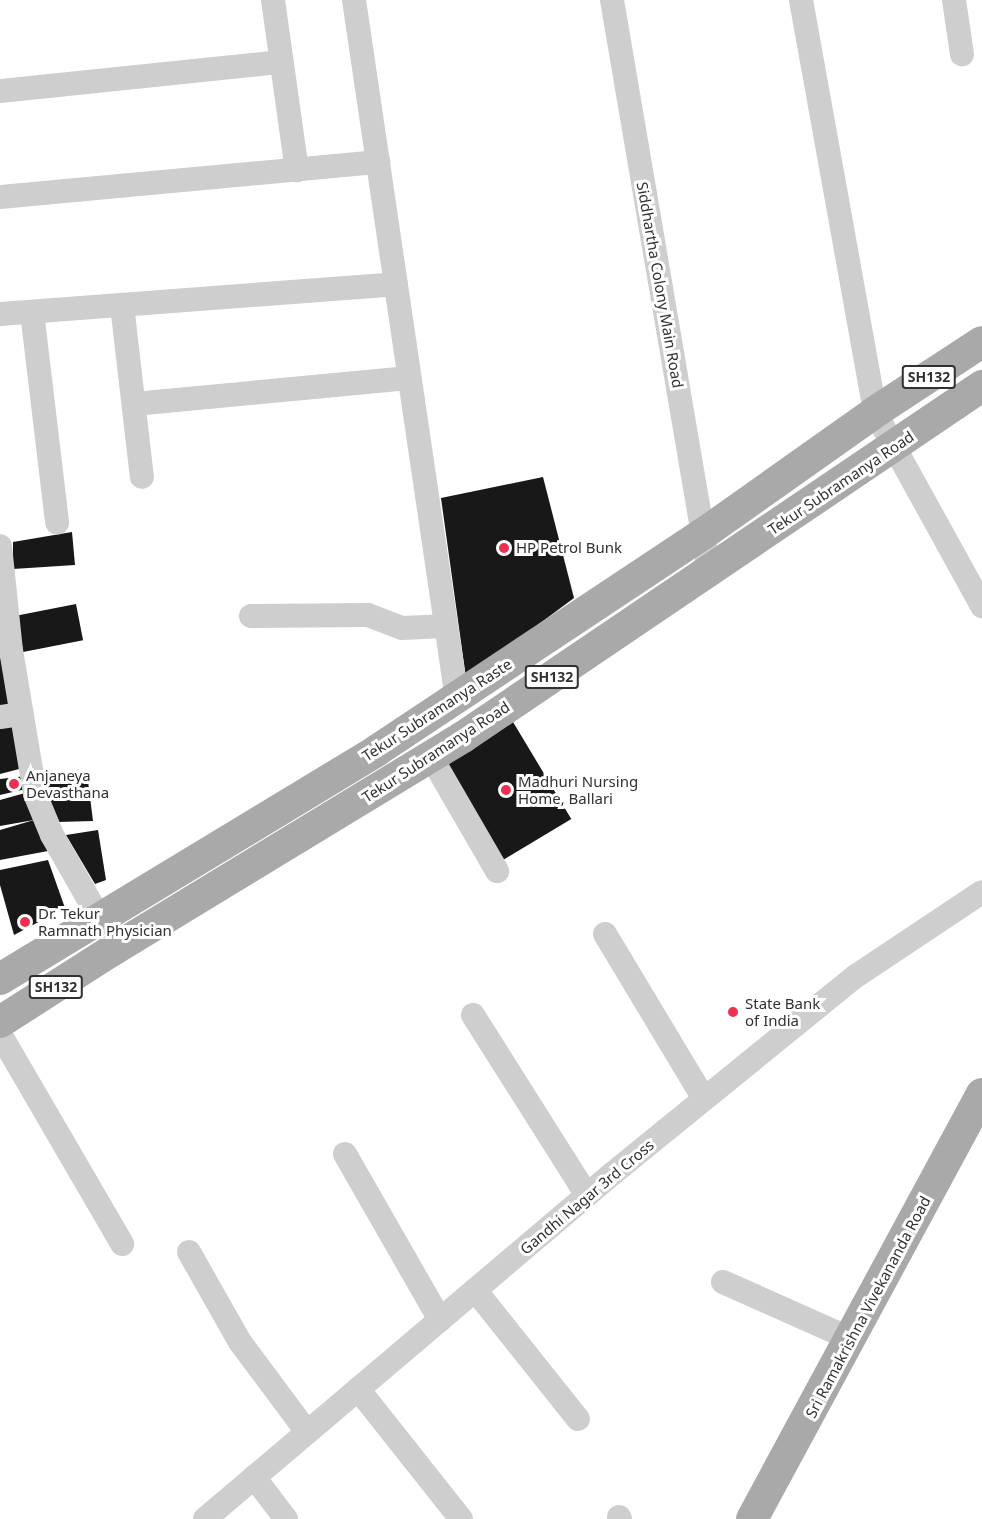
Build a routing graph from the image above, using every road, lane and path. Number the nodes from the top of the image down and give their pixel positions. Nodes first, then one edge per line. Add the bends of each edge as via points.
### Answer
1 (273, 0) edge
2 (354, 0) edge
3 (612, 0) edge
4 (801, 0) edge
5 (954, 0) edge
6 (962, 54) dead end
7 (282, 62) junction
8 (0, 91) edge
9 (378, 162) junction
10 (297, 170) junction
11 (0, 197) edge
12 (396, 284) junction
13 (122, 305) junction
14 (32, 312) junction
15 (0, 314) edge
16 (982, 342) edge
17 (410, 378) junction
18 (982, 386) edge
19 (134, 404) junction
20 (875, 412) junction
21 (894, 448) junction
22 (142, 477) dead end
23 (57, 523) dead end
24 (703, 534) junction
25 (0, 546) edge
26 (709, 570) junction
27 (982, 606) edge
28 (251, 616) dead end
29 (446, 626) junction
30 (457, 699) junction
31 (11, 716) edge
32 (431, 757) junction
33 (497, 871) dead end
34 (982, 892) edge
35 (100, 919) junction
36 (605, 934) dead end
37 (0, 979) edge
38 (473, 1015) dead end
39 (0, 1022) edge
40 (0, 1034) edge
41 (982, 1094) edge
42 (704, 1099) junction
43 (345, 1154) dead end
44 (587, 1196) junction
45 (122, 1244) dead end
46 (189, 1252) dead end
47 (723, 1282) dead end
48 (475, 1290) junction
49 (440, 1320) junction
50 (851, 1339) junction
51 (358, 1389) junction
52 (578, 1419) dead end
53 (307, 1432) junction
54 (254, 1477) junction
55 (205, 1519) edge
56 (286, 1519) edge
57 (461, 1519) edge
58 (752, 1519) edge

1 - 7 street
2 - 9 street
3 - 24 street, Siddhartha Colony Main Road
4 - 20 street
5 - 6 street
7 - 8 street
7 - 10 street
9 - 10 street
9 - 12 street
10 - 11 street
12 - 13 street
12 - 17 street
13 - 14 street
13 - 19 street
14 - 15 street
14 - 23 street
16 - 20 main road, Tekur Subramanya Raste / SH132
17 - 19 street
17 - 29 street
18 - 21 main road, Tekur Subramanya Road / SH132
19 - 22 street
20 - 21 street
20 - 24 main road, Tekur Subramanya Raste / SH132
21 - 26 main road, Tekur Subramanya Road / SH132
21 - 27 street
24 - 26 street, Siddhartha Colony Main Road
24 - 30 main road, Tekur Subramanya Raste / SH132
25 - 31 street
26 - 32 main road, Tekur Subramanya Road / SH132
28 - 29 street via 368,615 402,628
29 - 30 street
30 - 35 main road, Tekur Subramanya Raste / SH132
31 - 35 street via 52,835
32 - 33 street
32 - 39 main road, Tekur Subramanya Road / SH132
34 - 42 street, Gandhi Nagar 3rd Cross via 856,976
35 - 37 main road, Tekur Subramanya Raste / SH132
36 - 42 street
38 - 44 street
40 - 45 street
41 - 50 main road, Sri Ramakrishna Vivekananda Road
42 - 44 street, Gandhi Nagar 3rd Cross
43 - 49 street
44 - 48 street, Gandhi Nagar 3rd Cross
46 - 53 street via 240,1342
47 - 50 street
48 - 49 street, Gandhi Nagar 3rd Cross
48 - 52 street
49 - 51 street, Gandhi Nagar 3rd Cross
50 - 58 main road, Sri Ramakrishna Vivekananda Road
51 - 53 street, Gandhi Nagar 3rd Cross
51 - 57 street
53 - 54 street, Gandhi Nagar 3rd Cross
54 - 55 street, Gandhi Nagar 3rd Cross
54 - 56 street

